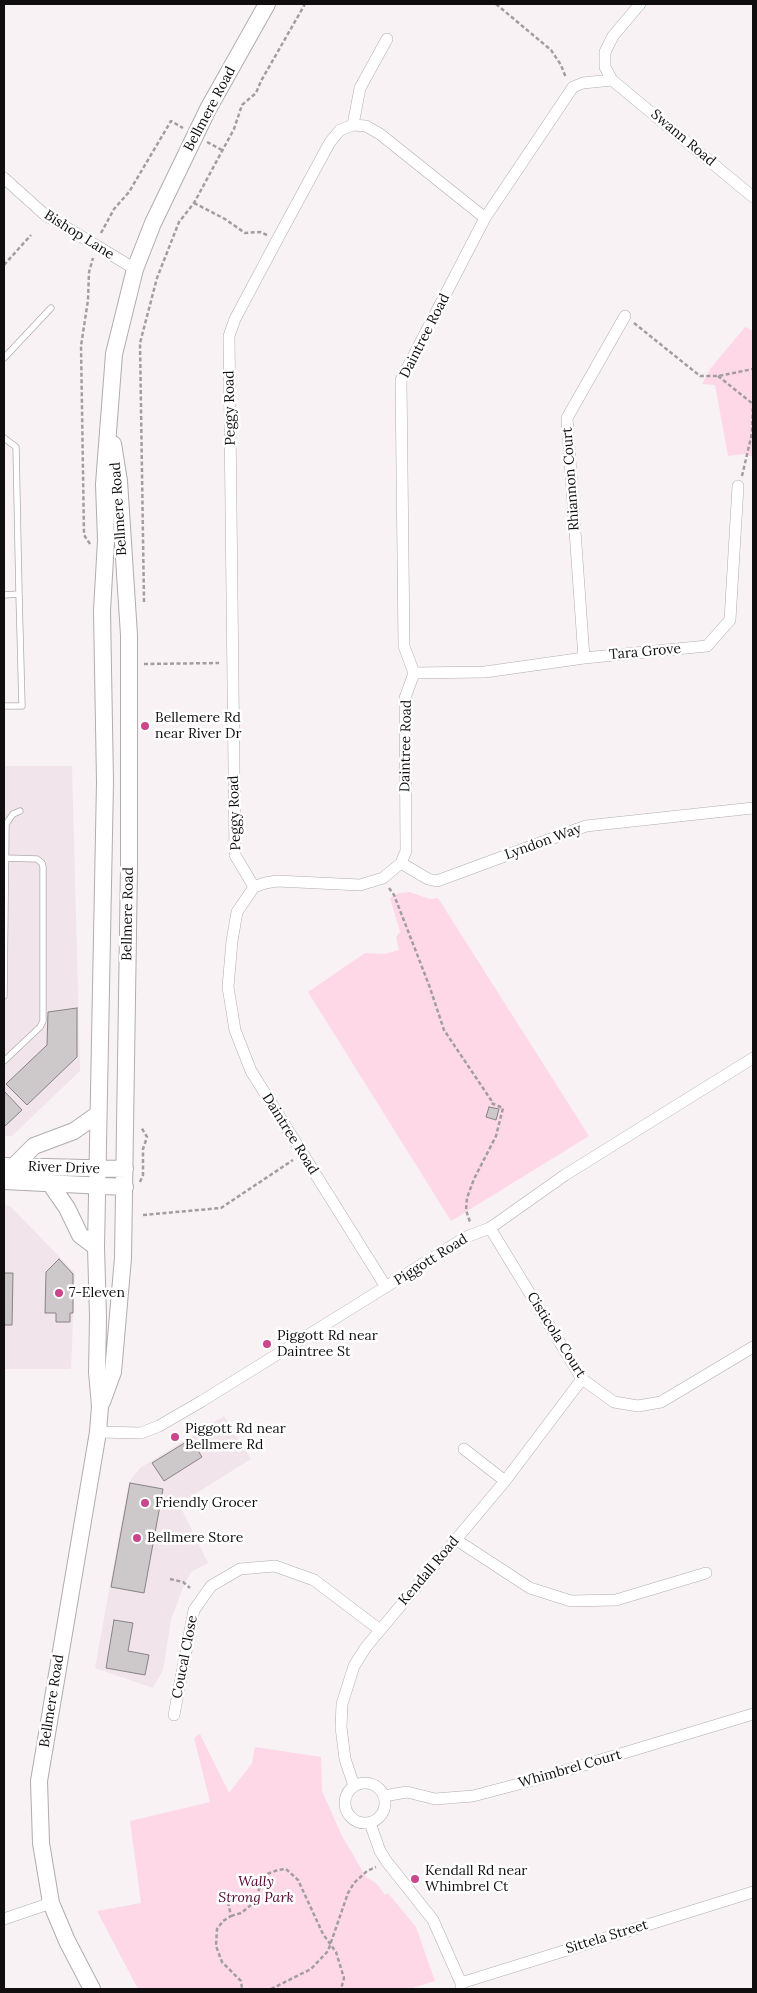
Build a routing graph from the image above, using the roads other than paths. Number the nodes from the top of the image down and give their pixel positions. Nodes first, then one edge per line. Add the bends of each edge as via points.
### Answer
1 (267, 4) edge
2 (640, 4) edge
3 (387, 39) dead end
4 (612, 80) junction
5 (353, 126) junction
6 (4, 178) edge
7 (753, 197) edge
8 (485, 218) junction
9 (135, 269) junction
10 (51, 308) dead end
11 (625, 316) road end
12 (4, 358) edge
13 (109, 419) junction
14 (4, 438) edge
15 (738, 486) road end
16 (4, 594) edge
17 (19, 594) junction
18 (584, 658) junction
19 (414, 673) junction
20 (4, 706) edge
21 (753, 808) edge
22 (20, 811) dead end
23 (6, 858) junction
24 (401, 863) junction
25 (254, 887) junction
26 (4, 962) edge
27 (4, 996) edge
28 (753, 1058) edge
29 (4, 1059) edge
30 (98, 1114) junction
31 (9, 1166) edge
32 (98, 1169) junction
33 (125, 1169) junction
34 (4, 1181) edge
35 (51, 1185) junction
36 (97, 1186) junction
37 (125, 1187) junction
38 (490, 1228) junction
39 (96, 1247) junction
40 (386, 1287) junction
41 (753, 1346) edge
42 (582, 1379) junction
43 (100, 1406) junction
44 (98, 1432) junction
45 (464, 1449) dead end
46 (505, 1480) junction
47 (455, 1540) junction
48 (706, 1573) dead end
49 (380, 1630) junction
50 (753, 1714) edge
51 (174, 1715) dead end
52 (354, 1786) junction
53 (384, 1796) junction
54 (370, 1823) junction
55 (753, 1892) edge
56 (51, 1902) junction
57 (4, 1919) edge
58 (460, 1986) edge
59 (92, 1989) edge

1 - 9 street, Bellmere Road via 208,108 153,223
2 - 4 street via 613,36 605,52 605,67
3 - 5 street via 360,88
4 - 7 street, Swann Road
4 - 8 street, Daintree Road via 573,87
5 - 8 street via 366,126 380,134
5 - 25 street, Peggy Road via 340,130 330,142 235,319 229,336 235,855
6 - 9 street, Bishop Lane via 44,214
8 - 19 street, Daintree Road via 401,380 404,646
9 - 13 street, Bellmere Road via 114,354
10 - 12 lane
11 - 18 street, Rhiannon Court via 567,418
13 - 30 street, Bellmere Road via 104,484 105,782
13 - 33 street, Bellmere Road via 119,481 129,635
14 - 17 lane via 16,447
15 - 18 street, Tara Grove via 730,620 707,646
16 - 17 lane
17 - 20 lane via 22,706
18 - 19 street, Tara Grove via 485,672
19 - 24 street, Daintree Road via 406,698 406,851
21 - 24 street, Lyndon Way via 586,826 437,881
22 - 23 lane via 13,814 6,824
23 - 26 lane
23 - 29 lane via 37,859 44,867 44,1021
24 - 25 street via 383,878 360,885 277,881
25 - 40 street, Daintree Road via 237,912 232,941 228,987 235,1030 251,1070
26 - 27 lane
28 - 38 street, Piggott Road via 565,1175
30 - 31 street via 74,1131 34,1146
30 - 32 street, Bellmere Road
31 - 32 street, River Drive
32 - 33 street, River Drive
32 - 36 street, Bellmere Road
33 - 37 street, Bellmere Road
34 - 35 street, River Drive
35 - 36 street, River Drive
35 - 39 street via 80,1235
36 - 37 street, River Drive
36 - 39 street, Bellmere Road
37 - 43 street, Bellmere Road via 123,1258 113,1372
38 - 40 street, Piggott Road via 466,1236
38 - 42 street, Cisticola Court
39 - 43 street, Bellmere Road
40 - 44 street, Piggott Road via 159,1426 141,1433
41 - 42 street, Cisticola Court via 661,1402 638,1406 614,1402
42 - 46 street, Kendall Road
43 - 44 street, Bellmere Road
44 - 56 street, Bellmere Road via 39,1781 41,1843
45 - 46 street
46 - 47 street, Kendall Road
47 - 48 street via 530,1588 571,1601 616,1600
47 - 49 street, Kendall Road
49 - 51 street, Coucal Close via 314,1580 276,1566 240,1569 210,1586 194,1610
49 - 52 street, Kendall Road via 354,1666 342,1704 342,1746
50 - 53 street, Whimbrel Court via 473,1796 435,1799 407,1792
52 - 53 street via 374,1785
52 - 54 street via 344,1800 346,1812 358,1823
53 - 54 street via 383,1813
54 - 58 street via 387,1862 433,1920
55 - 58 street, Sittela Street
56 - 57 street
56 - 59 street, Bellmere Road via 67,1942

